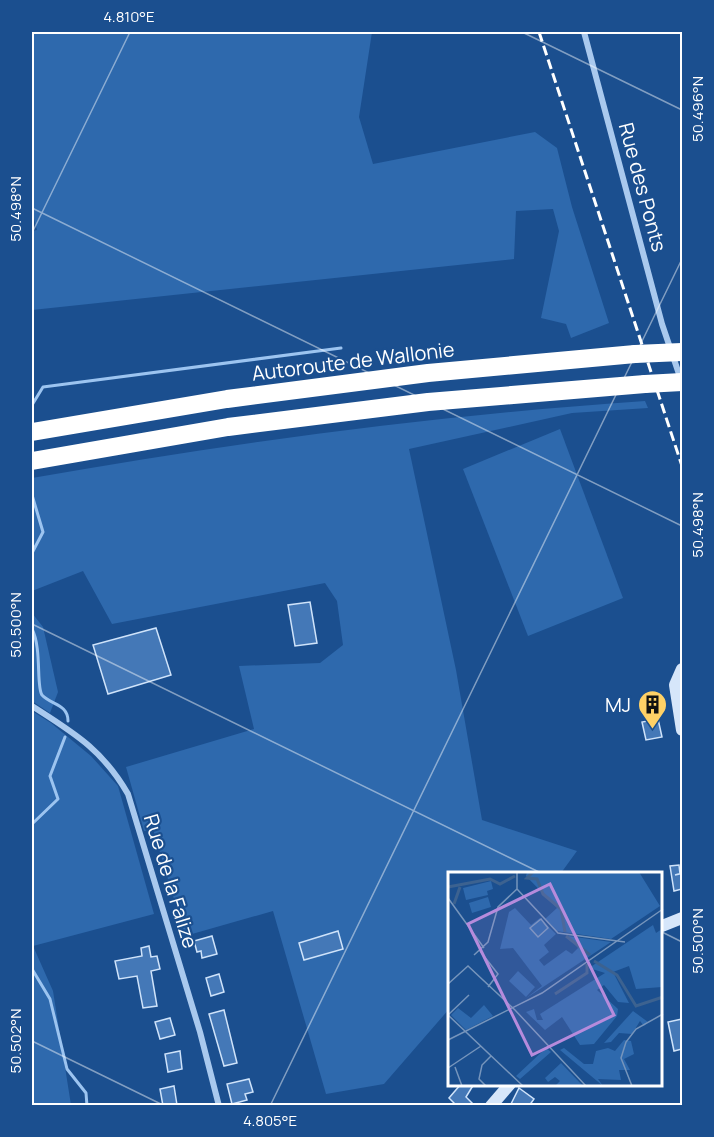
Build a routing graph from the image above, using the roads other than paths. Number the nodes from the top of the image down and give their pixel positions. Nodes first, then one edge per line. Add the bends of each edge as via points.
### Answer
1 (584, 32) edge
2 (682, 352) edge
3 (682, 384) edge
4 (32, 432) edge
5 (32, 461) edge
6 (682, 669) edge
7 (32, 706) edge
8 (682, 730) edge
9 (682, 918) edge
10 (663, 926) edge
11 (508, 1086) edge
12 (219, 1106) edge
13 (491, 1106) edge

1 - 3 street, Rue des Ponts via 662,324
2 - 4 highway, Autoroute de Wallonie, bridge via 428,373 227,399
3 - 5 highway, bridge via 428,402 228,427
6 - 8 street via 675,685
7 - 12 street, Rue de la Falize via 84,740 112,767 128,794
9 - 10 street
11 - 13 street

